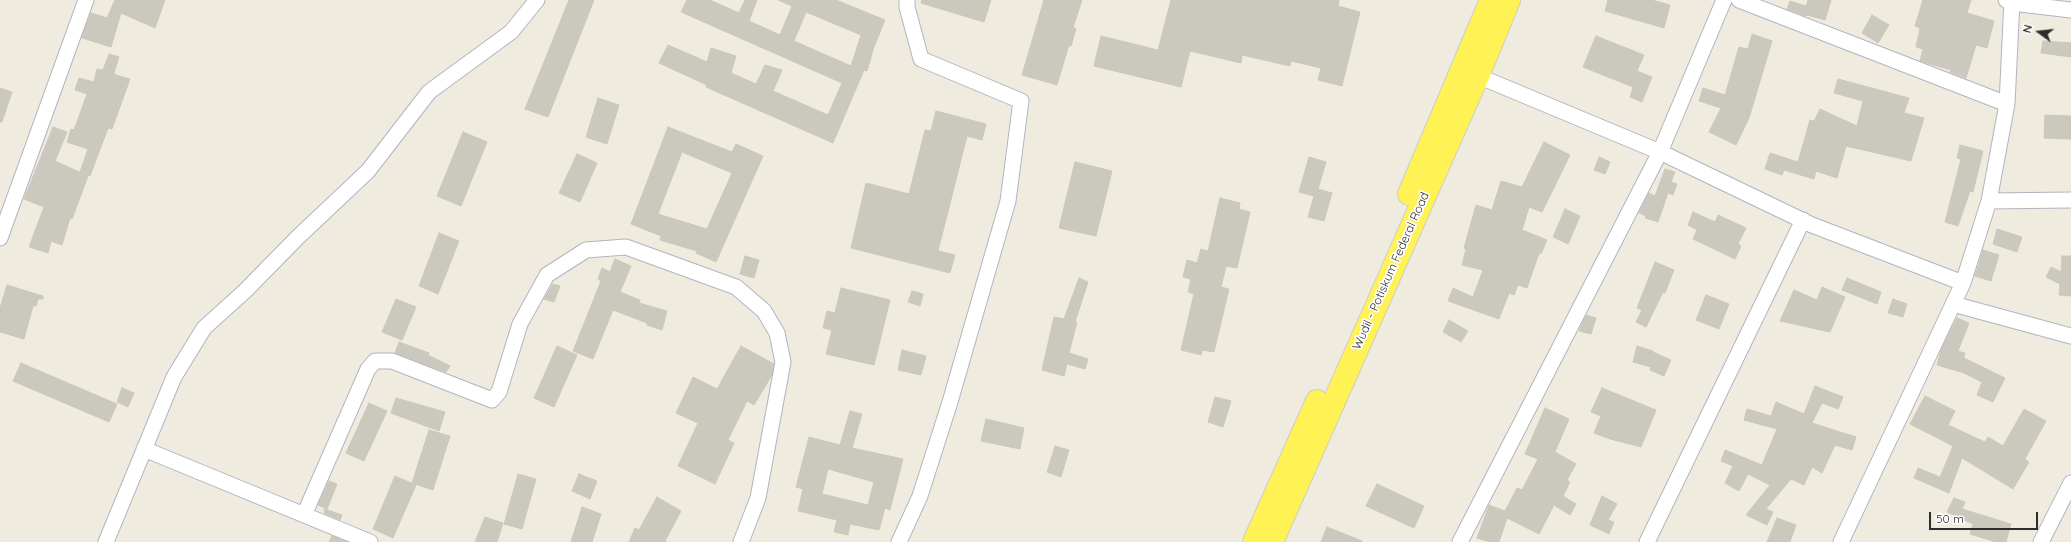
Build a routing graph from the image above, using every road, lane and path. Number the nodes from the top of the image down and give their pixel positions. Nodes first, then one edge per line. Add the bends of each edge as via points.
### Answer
1 (86, 0) edge
2 (537, 0) edge
3 (907, 0) edge
4 (1491, 0) edge
5 (1509, 0) edge
6 (1724, 0) edge
7 (1739, 0) edge
8 (2010, 1) edge
9 (2071, 10) edge
10 (1478, 76) junction
11 (1460, 95) junction
12 (2007, 104) junction
13 (1660, 152) junction
14 (2071, 200) edge
15 (1989, 201) junction
16 (1803, 220) junction
17 (0, 238) edge
18 (1963, 283) junction
19 (1953, 304) junction
20 (2071, 336) edge
21 (144, 449) junction
22 (2071, 483) edge
23 (304, 515) junction
24 (106, 542) edge
25 (370, 542) edge
26 (741, 542) edge
27 (899, 542) edge
28 (1254, 542) edge
29 (1272, 542) edge
30 (1460, 542) edge
31 (1647, 542) edge
32 (1841, 542) edge
33 (2041, 542) edge

1 - 17 street
2 - 21 street via 511,32 429,92 368,171 204,328 174,377
3 - 27 street via 921,59 1021,101 1008,201 920,496
4 - 11 main road, Wudil - Potiskum Federal Road
5 - 10 main road, Wudil - Potiskum Federal Road
6 - 13 street
7 - 12 street
8 - 9 street
8 - 12 street
10 - 11 main road, Wudil - Potiskum Federal Road
10 - 13 street
11 - 28 main road, Wudil - Potiskum Federal Road via 1381,261
11 - 29 main road, Wudil - Potiskum Federal Road
12 - 15 street
13 - 16 street
13 - 30 street
14 - 15 street
15 - 18 street
16 - 18 street
16 - 31 street
18 - 19 street
19 - 20 street
19 - 32 street
21 - 23 street
21 - 24 street
22 - 33 street
23 - 25 street
23 - 26 street via 368,369 375,361 392,361 492,400 499,392 520,324 547,275 586,250 626,247 736,287 764,311 777,333 784,362 758,498

